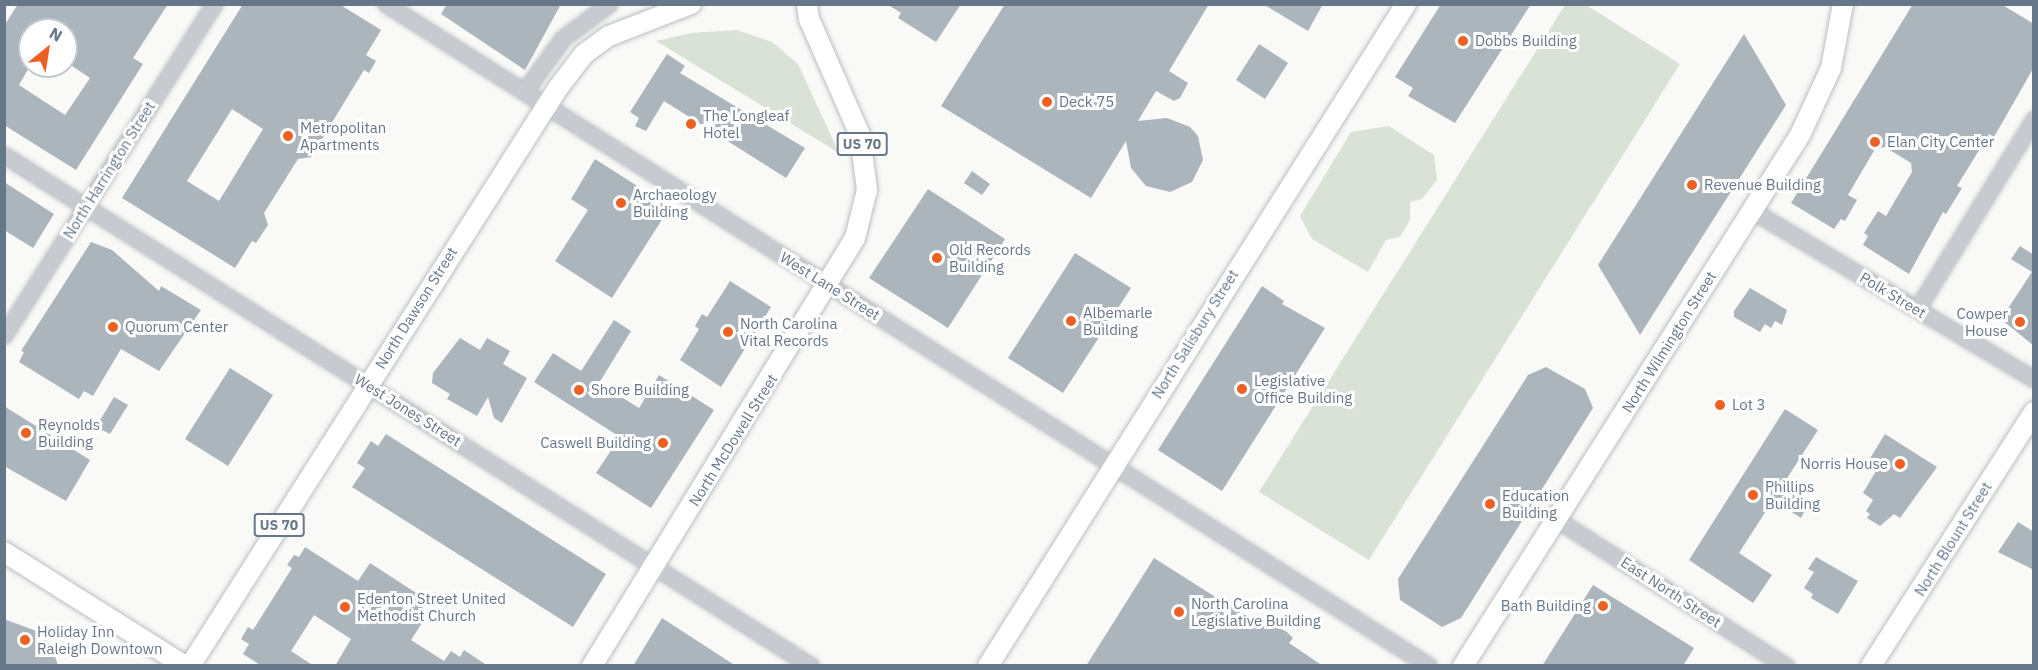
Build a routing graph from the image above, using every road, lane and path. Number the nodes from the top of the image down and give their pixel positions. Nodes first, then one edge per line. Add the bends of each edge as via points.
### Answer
1 (214, 4) edge
2 (386, 4) edge
3 (609, 4) edge
4 (691, 4) edge
5 (807, 4) edge
6 (1406, 4) edge
7 (1843, 4) edge
8 (524, 92) junction
9 (545, 105) junction
10 (2034, 119) edge
11 (4, 155) edge
12 (85, 208) junction
13 (1752, 211) junction
14 (828, 285) junction
15 (1917, 309) junction
16 (4, 335) edge
17 (2034, 379) edge
18 (367, 384) junction
19 (2034, 412) edge
20 (1112, 465) junction
21 (1556, 519) junction
22 (4, 552) edge
23 (655, 566) junction
24 (185, 666) edge
25 (190, 666) edge
26 (592, 666) edge
27 (811, 666) edge
28 (988, 666) edge
29 (1429, 666) edge
30 (1463, 666) edge
31 (1786, 666) edge
32 (1870, 666) edge

1 - 12 street, North Harrington Street
2 - 8 street, West Lane Street
3 - 8 street via 563,38
4 - 9 main road, North Dawson Street / US 70 via 609,36 584,54
5 - 14 main road, North McDowell Street / US 70 via 809,19 860,135 865,161 867,190 855,238
6 - 20 main road, North Salisbury Street
7 - 13 main road, North Wilmington Street via 1840,36 1818,100
8 - 9 street, West Lane Street
9 - 14 street, West Lane Street
9 - 18 main road, North Dawson Street / US 70
10 - 15 street
11 - 12 street, West Jones Street
12 - 16 street, North Harrington Street
12 - 18 street, West Jones Street
13 - 15 street, Polk Street
13 - 21 main road, North Wilmington Street
14 - 20 street, West Lane Street
14 - 23 main road, North McDowell Street / US 70
15 - 17 street, Polk Street
18 - 23 street, West Jones Street
18 - 25 main road, North Dawson Street / US 70
19 - 32 main road, North Blount Street
20 - 28 main road, North Salisbury Street
20 - 29 street, West Lane Street
21 - 30 main road, North Wilmington Street
21 - 31 street, East North Street
22 - 24 main road
23 - 26 main road, North McDowell Street / US 70
23 - 27 street, West Jones Street

